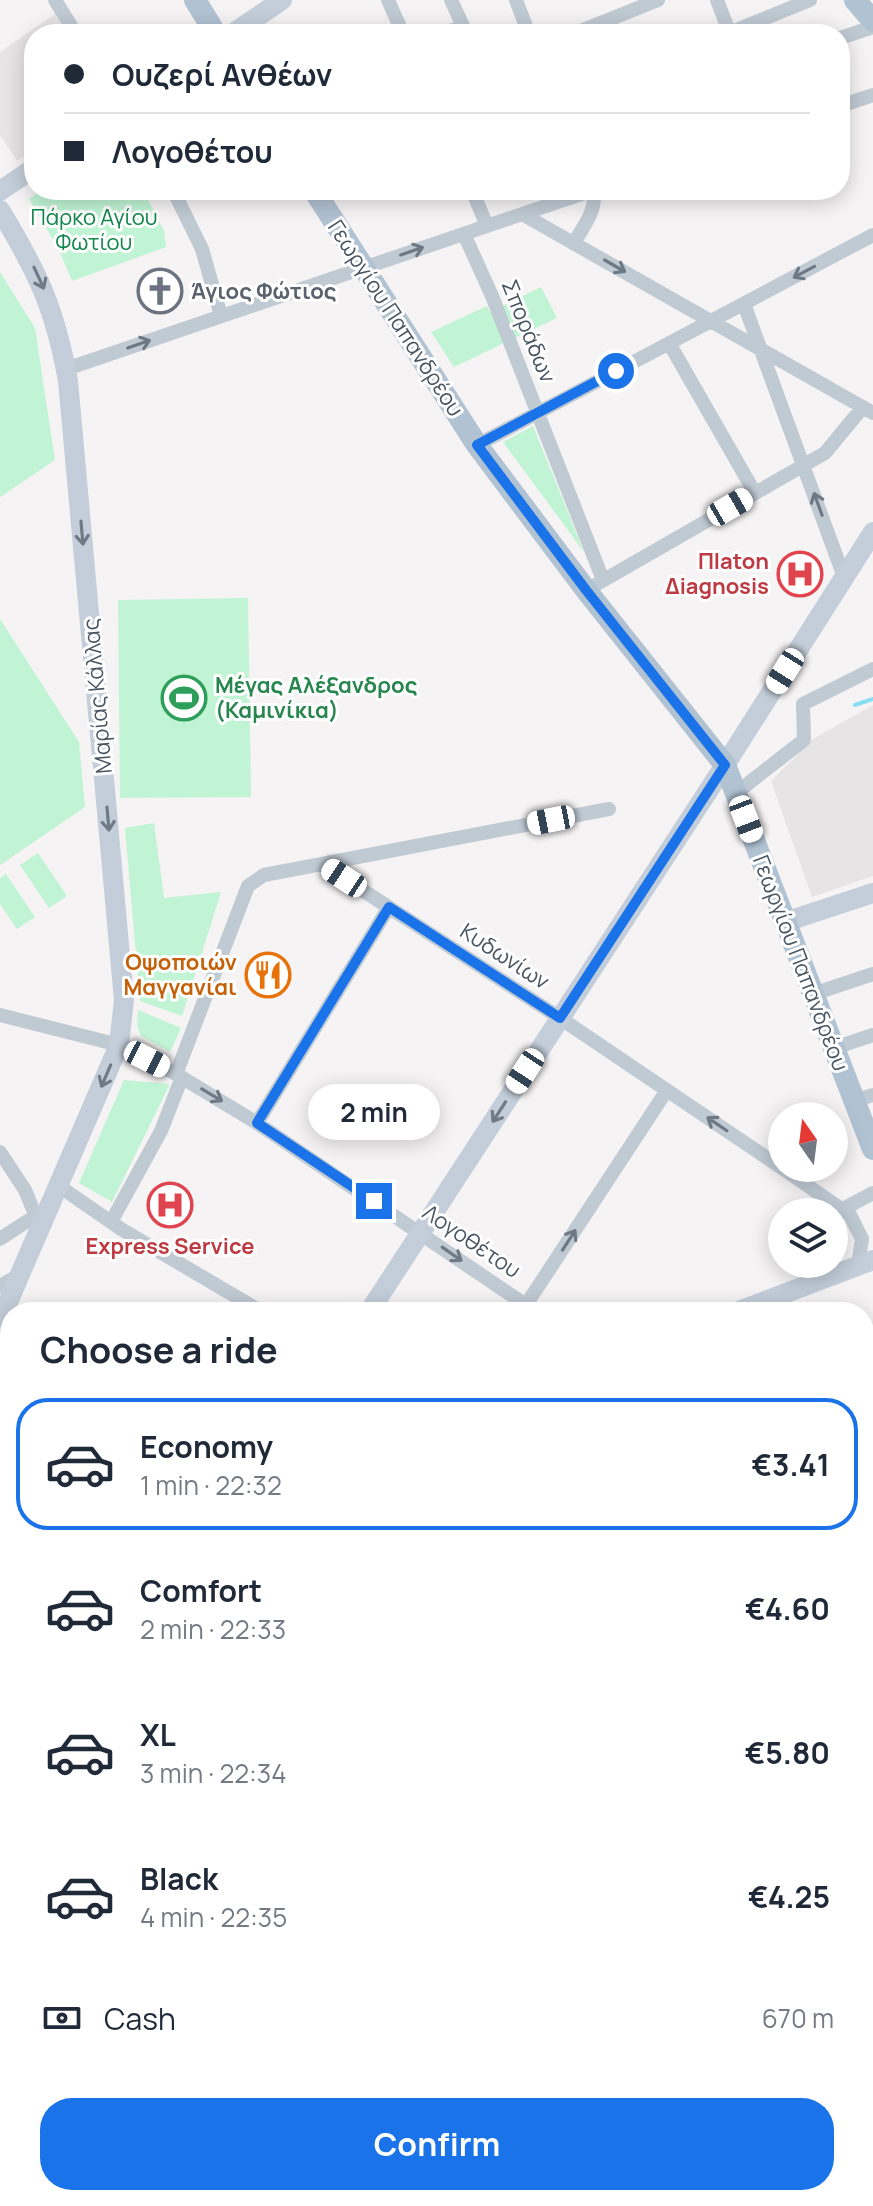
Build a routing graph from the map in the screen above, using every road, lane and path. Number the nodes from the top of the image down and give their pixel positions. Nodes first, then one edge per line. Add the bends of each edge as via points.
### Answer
1 (55, 0) edge
2 (195, 0) edge
3 (282, 0) edge
4 (388, 0) edge
5 (516, 0) edge
6 (658, 0) edge
7 (717, 0) edge
8 (810, 0) edge
9 (855, 0) edge
10 (456, 1) edge
11 (70, 24) edge
12 (210, 24) edge
13 (247, 24) edge
14 (399, 24) edge
15 (463, 24) edge
16 (525, 24) edge
17 (598, 24) edge
18 (726, 24) edge
19 (752, 24) edge
20 (873, 24) edge
21 (850, 34) edge
22 (873, 95) edge
23 (850, 103) edge
24 (24, 175) edge
25 (0, 191) edge
26 (178, 200) edge
27 (320, 200) edge
28 (476, 200) edge
29 (563, 200) edge
30 (594, 200) edge
31 (0, 210) edge
32 (522, 214) junction
33 (487, 226) junction
34 (464, 234) junction
35 (873, 235) edge
36 (574, 243) junction
37 (363, 268) junction
38 (744, 304) junction
39 (221, 316) junction
40 (711, 321) junction
41 (669, 343) junction
42 (761, 349) junction
43 (66, 369) junction
44 (868, 410) edge
45 (537, 413) junction
46 (477, 445) junction
47 (803, 465) junction
48 (755, 493) junction
49 (873, 532) edge
50 (844, 577) junction
51 (595, 585) junction
52 (873, 669) edge
53 (725, 765) junction
54 (736, 793) junction
55 (609, 809) dead end
56 (322, 864) junction
57 (873, 893) edge
58 (389, 907) junction
59 (785, 922) junction
60 (873, 974) edge
61 (813, 994) junction
62 (0, 1015) edge
63 (560, 1018) junction
64 (873, 1035) edge
65 (119, 1045) junction
66 (834, 1048) junction
67 (179, 1075) junction
68 (667, 1090) junction
69 (864, 1098) edge
70 (257, 1123) junction
71 (873, 1149) edge
72 (0, 1152) edge
73 (768, 1159) edge
74 (803, 1182) edge
75 (59, 1186) junction
76 (873, 1193) edge
77 (827, 1198) edge
78 (848, 1206) edge
79 (848, 1215) edge
80 (111, 1222) junction
81 (38, 1223) junction
82 (421, 1232) junction
83 (0, 1239) edge
84 (865, 1263) edge
85 (21, 1273) junction
86 (0, 1286) edge
87 (8, 1302) edge
88 (245, 1302) edge
89 (376, 1302) edge
90 (522, 1302) edge
91 (535, 1302) edge
92 (762, 1302) edge

1 - 11 street
2 - 12 main road
3 - 13 main road
4 - 14 street
5 - 16 street
6 - 17 street
7 - 18 street
8 - 19 street
9 - 20 main road
10 - 15 street
20 - 21 street
22 - 23 street
24 - 25 main road
26 - 39 street via 202,249
27 - 37 main road, Γεωργίου Παπανδρέου
28 - 33 street
29 - 32 street
30 - 36 street
31 -> 43 main road, Μαρίας Κάλλας via 48,297
32 - 33 street
32 - 36 street
33 - 34 street
37 -> 34 street
34 - 45 street, Σποράδων
35 -> 38 street
36 -> 40 street
37 - 39 street
37 - 46 main road, Γεωργίου Παπανδρέου
38 - 40 street
38 - 42 street
43 -> 39 street
40 - 41 street
40 - 42 street
41 - 45 street
41 - 48 street
42 - 44 street
42 - 47 street
43 -> 65 main road, Μαρίας Κάλλας via 124,1000
44 - 47 street via 825,453
45 - 46 street
45 - 51 street, Σποράδων
46 - 51 main road, Γεωργίου Παπανδρέου
47 - 48 street
50 -> 47 street
48 - 51 street
49 - 50 main road
50 - 53 main road
51 - 53 main road, Γεωργίου Παπανδρέου
52 - 54 street via 803,704 804,740
53 - 54 main road, Γεωργίου Παπανδρέου
53 - 63 main road
54 - 59 main road, Γεωργίου Παπανδρέου
55 - 56 street
56 - 58 street, Κυδωνίων
56 - 67 street via 264,875 248,886
57 - 59 main road
58 - 63 street, Κυδωνίων
58 - 70 street
59 - 61 main road, Γεωργίου Παπανδρέου
60 - 61 street
61 - 66 main road, Γεωργίου Παπανδρέου
62 - 65 street, Λογοθέτου
63 - 68 street, Κυδωνίων
63 -> 82 main road
64 - 66 street
65 - 67 street, Λογοθέτου
65 -> 75 main road, Μαρίας Κάλλας
66 - 69 main road, Γεωργίου Παπανδρέου
67 -> 70 street, Λογοθέτου
67 - 80 street via 161,1131
73 -> 68 street, Κυδωνίων
91 -> 68 street
69 - 71 main road, Γεωργίου Παπανδρέου
70 - 82 street, Λογοθέτου
72 - 81 street via 25,1190
74 - 77 street, Κυδωνίων
75 - 80 street
75 - 81 main road, Μαρίας Κάλλας
76 - 78 street
79 - 84 street, Κυδωνίων via 862,1239
80 - 88 street
81 - 83 street
81 - 85 main road, Μαρίας Κάλλας
82 - 89 main road
82 -> 90 street, Λογοθέτου
84 - 92 main road
85 - 86 street
85 - 87 main road, Μαρίας Κάλλας

